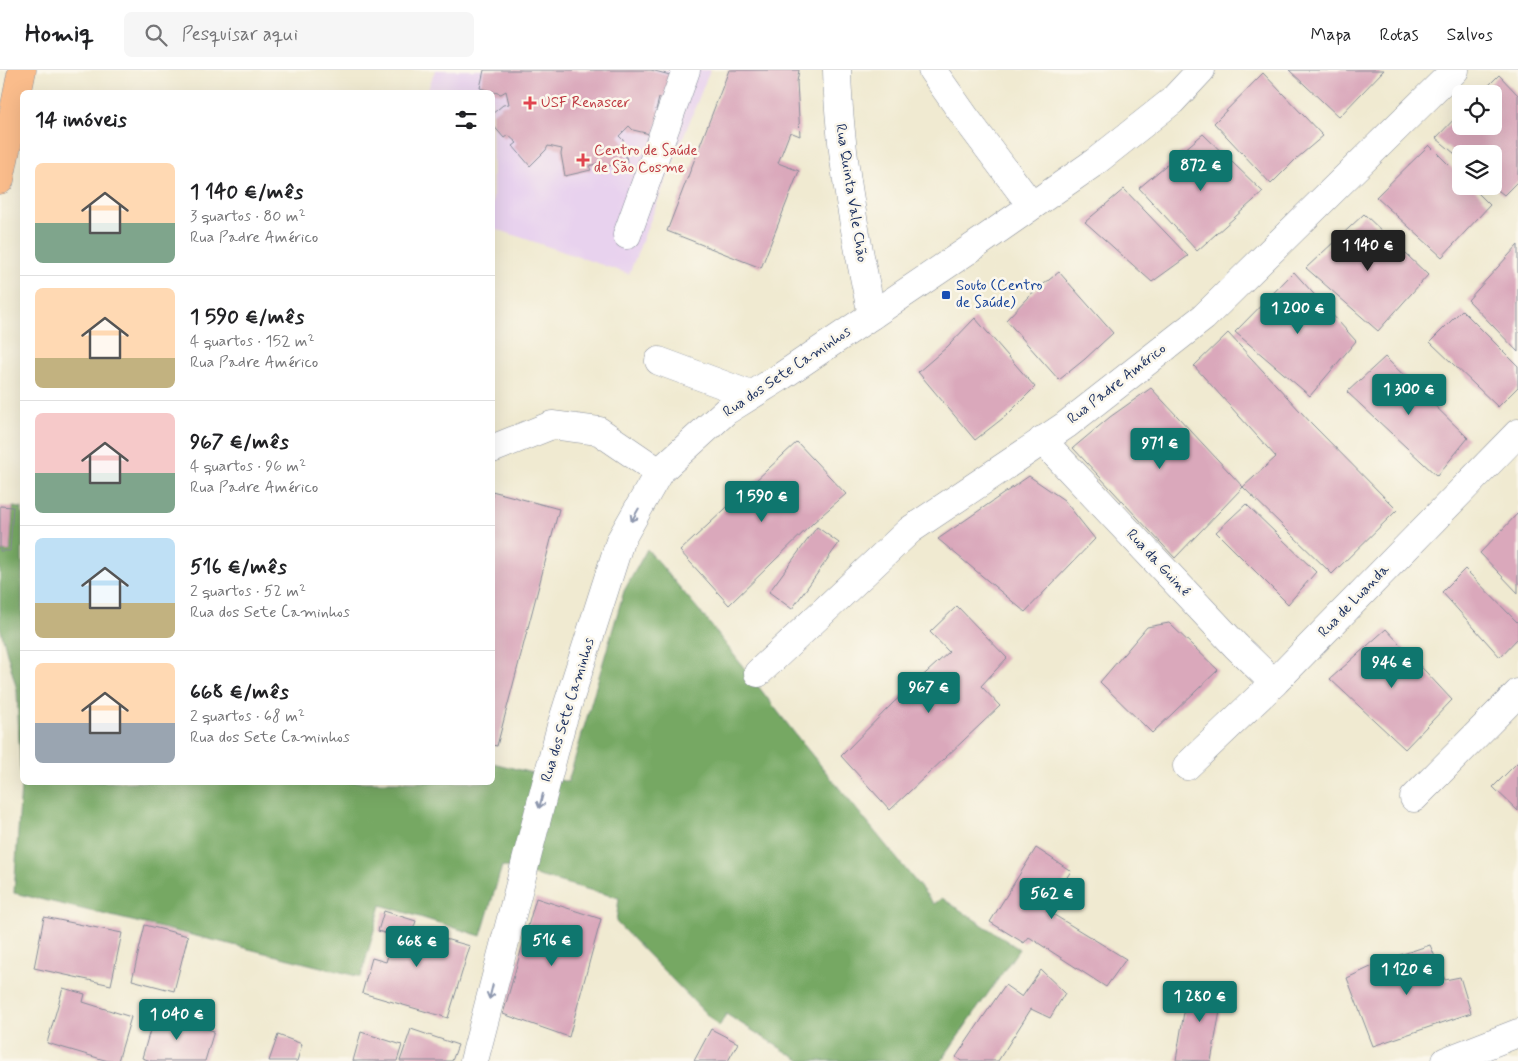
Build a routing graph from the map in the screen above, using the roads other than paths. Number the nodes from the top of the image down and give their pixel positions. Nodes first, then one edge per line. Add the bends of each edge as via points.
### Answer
1 (22, 70) edge
2 (686, 70) edge
3 (837, 70) edge
4 (932, 70) edge
5 (1201, 70) edge
6 (1455, 70) edge
7 (20, 90) edge
8 (20, 92) edge
9 (17, 124) edge
10 (0, 180) edge
11 (1031, 206) junction
12 (627, 235) dead end
13 (872, 315) junction
14 (659, 361) dead end
15 (751, 396) junction
16 (1518, 433) edge
17 (1042, 440) junction
18 (495, 448) edge
19 (659, 472) junction
20 (758, 673) dead end
21 (1274, 683) junction
22 (1518, 693) edge
23 (1187, 766) dead end
24 (1414, 798) dead end
25 (1518, 1033) edge
26 (474, 1061) edge
27 (1446, 1061) edge

1 - 7 main road
2 - 12 street
3 - 13 street, Rua Quinta Vale Chão via 838,111 858,247
4 - 11 street
5 - 11 street, Rua dos Sete Caminhos via 1164,107 1095,162
6 - 17 street, Rua Padre Américo via 1204,317 1066,425
8 - 9 main road
9 - 10 main road
11 - 13 street, Rua dos Sete Caminhos
13 - 15 street, Rua dos Sete Caminhos
14 - 15 street
15 - 19 street, Rua dos Sete Caminhos via 726,411
16 - 21 street, Rua de Luanda
17 - 20 street, Rua Padre Américo via 910,530
17 - 21 street, Rua da Guiné
18 - 19 street via 552,425 599,431
19 -> 26 street, Rua dos Sete Caminhos via 620,541 561,726
21 - 23 street, Rua de Luanda
22 - 24 street
25 - 27 street

